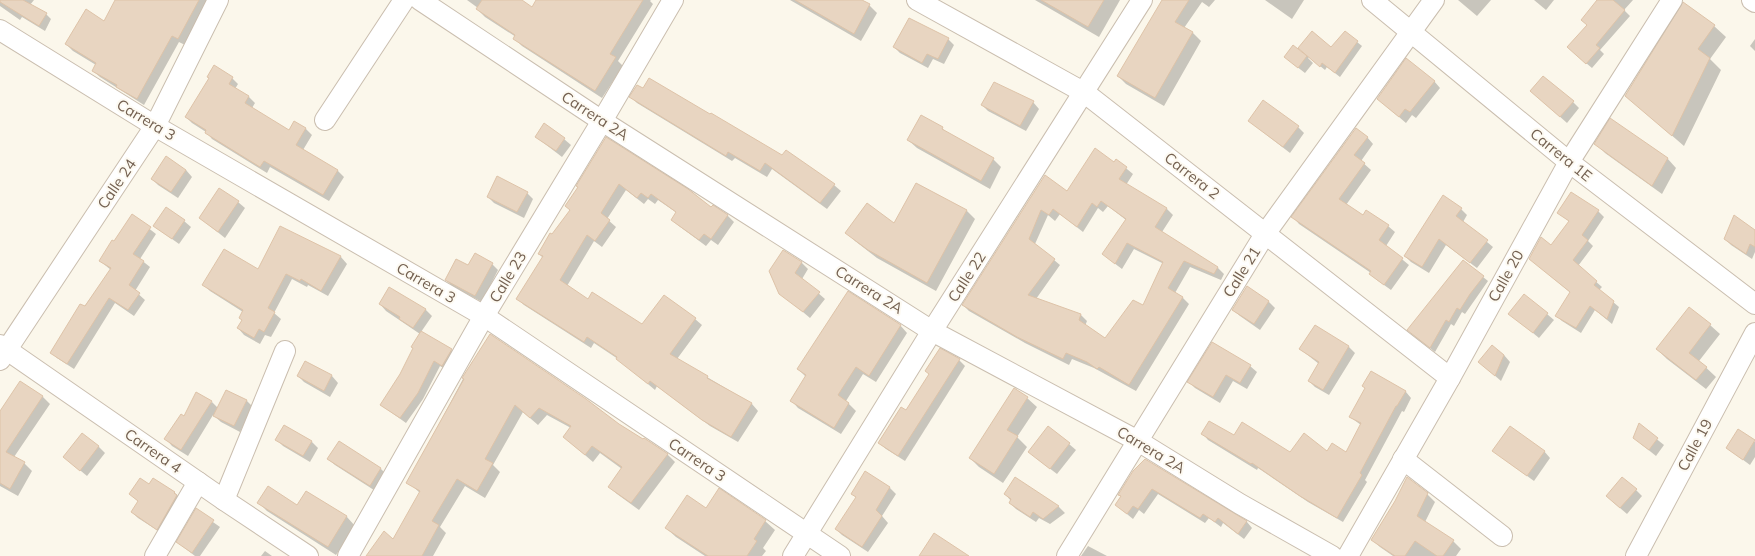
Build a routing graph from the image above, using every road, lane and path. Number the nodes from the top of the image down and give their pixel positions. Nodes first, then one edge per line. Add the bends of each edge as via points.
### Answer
1 (218, 0) edge
2 (404, 0) edge
3 (420, 0) edge
4 (673, 0) edge
5 (917, 0) edge
6 (1142, 0) edge
7 (1372, 0) edge
8 (1434, 0) edge
9 (1672, 0) edge
10 (1752, 0) edge
11 (1755, 2) edge
12 (0, 30) edge
13 (1412, 32) junction
14 (1085, 93) junction
15 (325, 120) dead end
16 (602, 121) junction
17 (155, 126) junction
18 (1569, 162) junction
19 (1266, 234) junction
20 (1755, 304) edge
21 (484, 316) junction
22 (932, 331) junction
23 (1755, 333) edge
24 (285, 351) dead end
25 (2, 352) edge
26 (1450, 378) junction
27 (1138, 441) junction
28 (1403, 459) junction
29 (198, 482) junction
30 (224, 500) junction
31 (807, 534) junction
32 (1502, 536) dead end
33 (154, 556) edge
34 (308, 556) edge
35 (348, 556) edge
36 (793, 556) edge
37 (840, 556) edge
38 (1067, 556) edge
39 (1332, 556) edge
40 (1348, 556) edge
41 (1636, 556) edge

1 - 17 street, Calle 24
2 - 15 street
3 - 16 street, Carrera 2A
4 - 16 street, Calle 23
5 - 14 street, Carrera 2
6 - 14 street, Calle 22
7 - 13 street, Carrera 1E
8 - 13 street, Calle 21
9 - 18 street, Calle 20
10 - 11 street
12 - 17 street, Carrera 3
13 - 18 street, Carrera 1E
13 - 19 street, Calle 21
14 - 19 street, Carrera 2
14 - 22 street, Calle 22
16 - 21 street, Calle 23
16 - 22 street, Carrera 2A
17 - 21 street, Carrera 3
17 - 25 street, Calle 24
18 - 20 street, Carrera 1E
18 - 26 street, Calle 20
19 - 26 street, Carrera 2
19 - 27 street, Calle 21
21 - 31 street, Carrera 3
21 - 35 street, Calle 23
22 - 27 street, Carrera 2A
22 - 31 street, Calle 22
23 - 41 street, Calle 19
24 - 30 street
25 - 29 street, Carrera 4
26 - 28 street, Calle 20
27 - 38 street, Calle 21
27 - 39 street, Carrera 2A via 1240,504
28 - 32 street
28 - 40 street, Calle 20
29 - 30 street, Carrera 4
29 - 33 street
30 - 34 street, Carrera 4
31 - 36 street, Calle 22
31 - 37 street, Carrera 3

